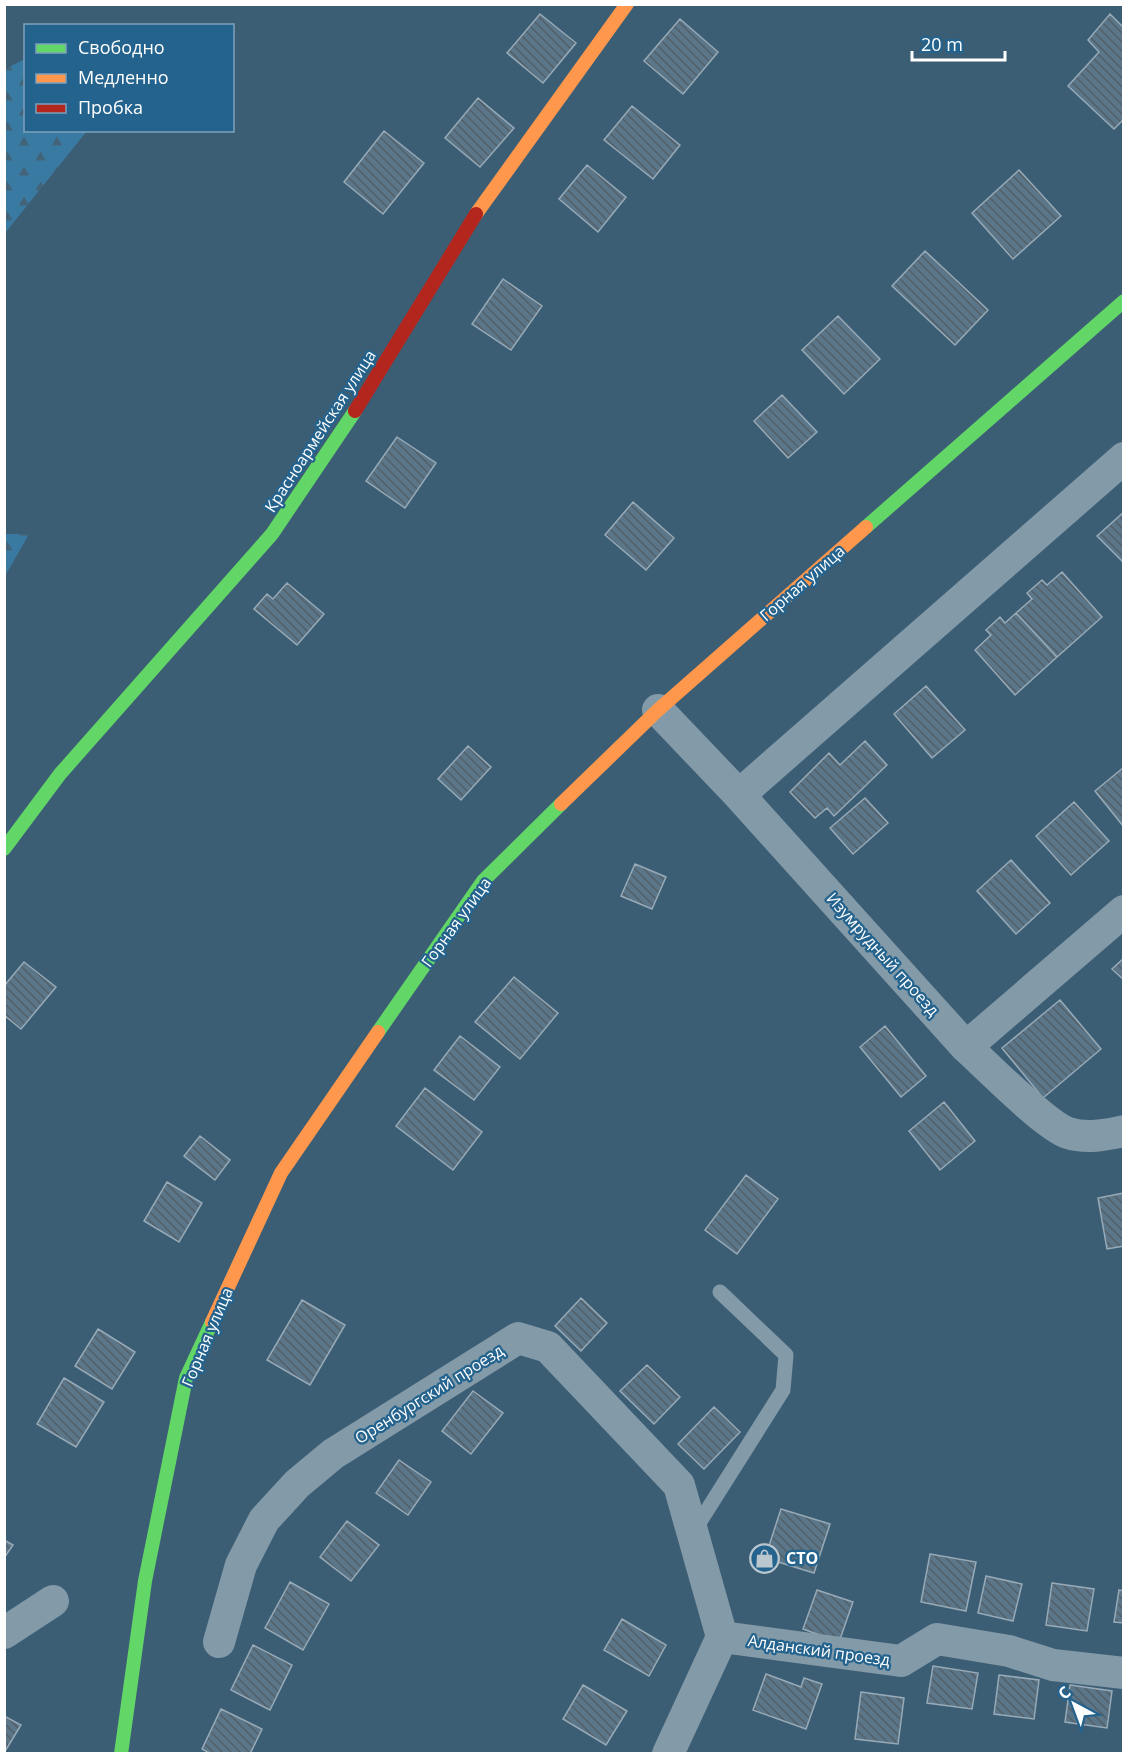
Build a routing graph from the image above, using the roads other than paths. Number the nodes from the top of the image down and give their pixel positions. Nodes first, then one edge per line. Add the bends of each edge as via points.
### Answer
1 (627, 4) edge
2 (1124, 301) edge
3 (1124, 458) edge
4 (658, 710) junction
5 (740, 795) junction
6 (4, 849) edge
7 (1124, 911) edge
8 (966, 1047) junction
9 (1124, 1131) edge
10 (720, 1292) dead end
11 (693, 1533) junction
12 (52, 1601) dead end
13 (4, 1633) edge
14 (722, 1637) junction
15 (219, 1642) dead end
16 (1124, 1673) edge
17 (121, 1754) edge
18 (668, 1754) edge

1 - 6 street, Красноармейская улица via 486,198 353,414 272,534 60,774
2 - 4 street, Горная улица
3 - 5 street
4 - 5 street, Изумрудный проезд
4 - 17 street, Горная улица via 483,881 281,1173 186,1378 145,1581
5 - 8 street, Изумрудный проезд
7 - 8 street
8 - 9 street, Изумрудный проезд via 1040,1114 1068,1133 1100,1136
10 - 11 lane via 786,1355 783,1390
11 - 14 street, Оренбургский проезд
11 - 15 street, Оренбургский проезд via 679,1485 548,1347 518,1338 333,1454 297,1484 264,1520 241,1565
12 - 13 street
14 - 16 street, Алданский проезд via 901,1661 937,1639 1009,1651 1053,1665
14 - 18 street

